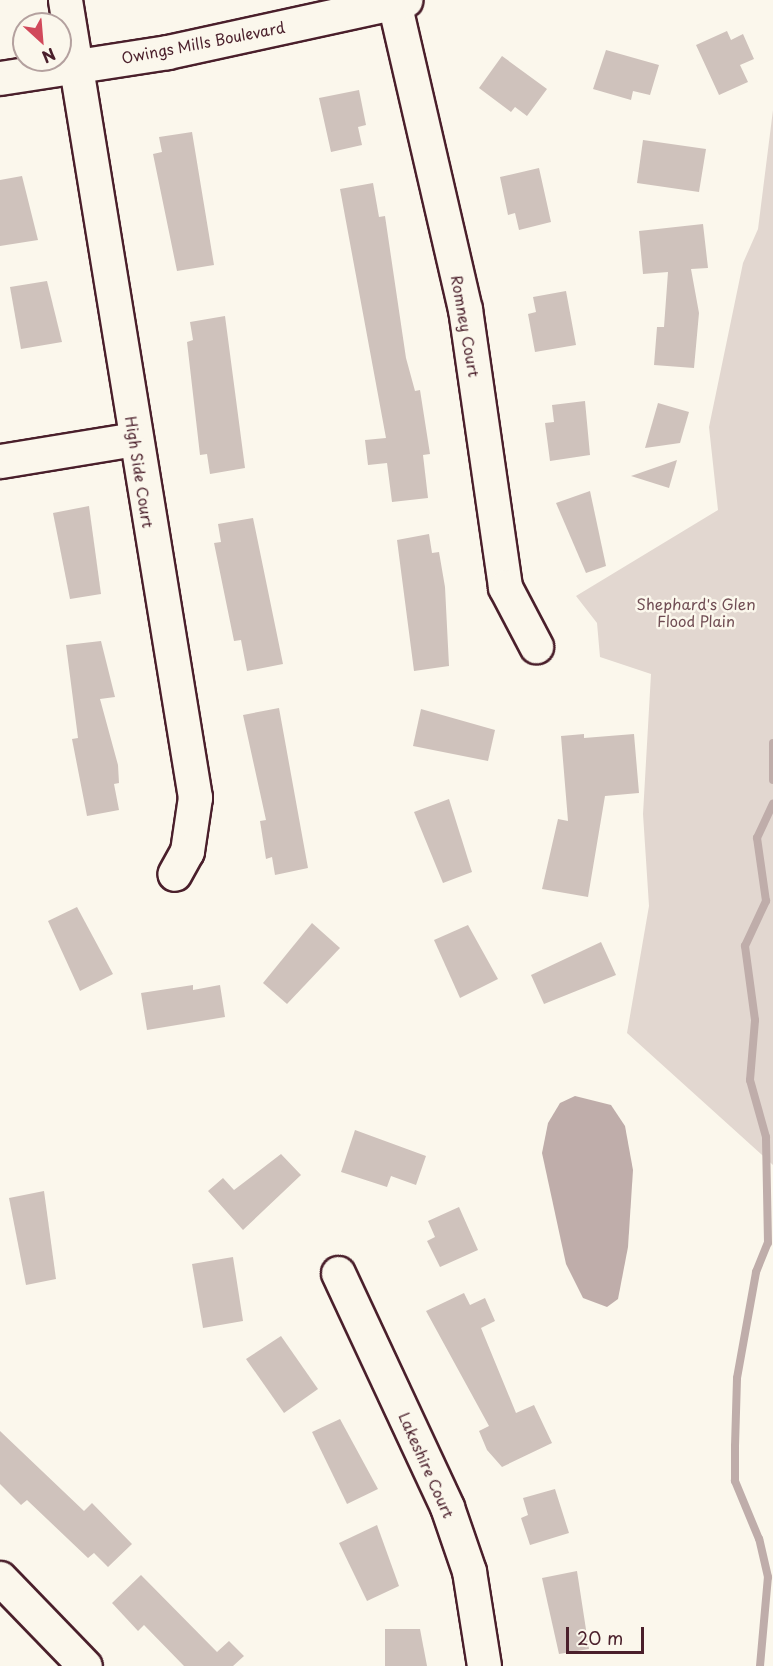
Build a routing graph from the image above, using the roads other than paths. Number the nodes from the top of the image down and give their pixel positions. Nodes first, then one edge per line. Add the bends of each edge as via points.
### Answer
1 (65, 0) edge
2 (400, 1) edge
3 (76, 67) junction
4 (0, 78) edge
5 (135, 439) junction
6 (0, 461) edge
7 (536, 646) dead end
8 (174, 874) dead end
9 (338, 1273) dead end
10 (0, 1578) edge
11 (85, 1666) edge
12 (484, 1666) edge

1 - 3 street, High Side Court
2 - 3 street, Owings Mills Boulevard
2 - 7 street, Romney Court via 465,309 497,552 509,597
3 - 4 street, Owings Mills Boulevard
3 - 5 street, High Side Court
5 - 6 street
5 - 8 street, High Side Court via 195,797 190,841
9 - 12 street, Lakeshire Court via 447,1507 469,1571
10 - 11 street

